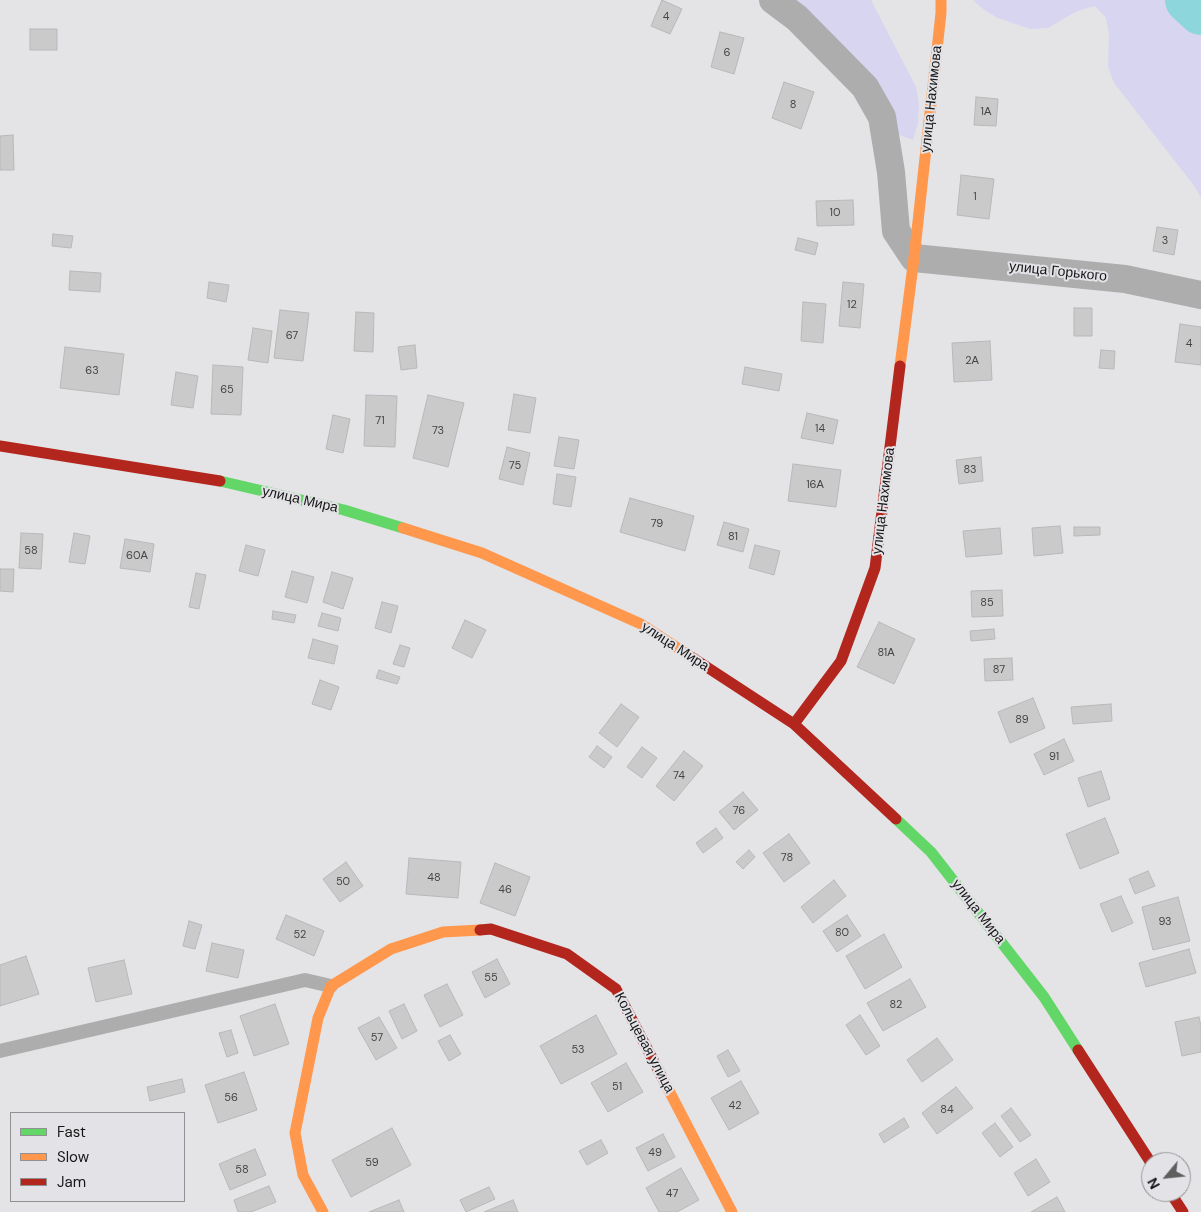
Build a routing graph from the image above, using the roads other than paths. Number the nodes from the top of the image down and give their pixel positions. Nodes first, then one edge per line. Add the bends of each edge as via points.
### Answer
1 (773, 0) edge
2 (941, 0) edge
3 (914, 258) junction
4 (1201, 295) edge
5 (0, 446) edge
6 (794, 724) junction
7 (331, 986) junction
8 (0, 1051) edge
9 (1144, 1152) edge
10 (323, 1212) edge
11 (732, 1212) edge

1 - 3 street via 797,18 865,87 882,117 896,231
2 - 3 main road, улица Нахимова
3 - 4 street, улица Горького via 1125,279
3 - 6 main road, улица Нахимова via 875,568 841,661
5 - 6 main road, улица Мира via 206,478 344,510 482,552 641,624
6 - 9 main road, улица Мира via 930,852 1044,997
7 - 8 lane via 305,980
7 - 10 main road via 318,1018 295,1132 303,1175
7 - 11 main road, Кольцевая улица via 391,949 443,932 491,929 567,954 616,989

